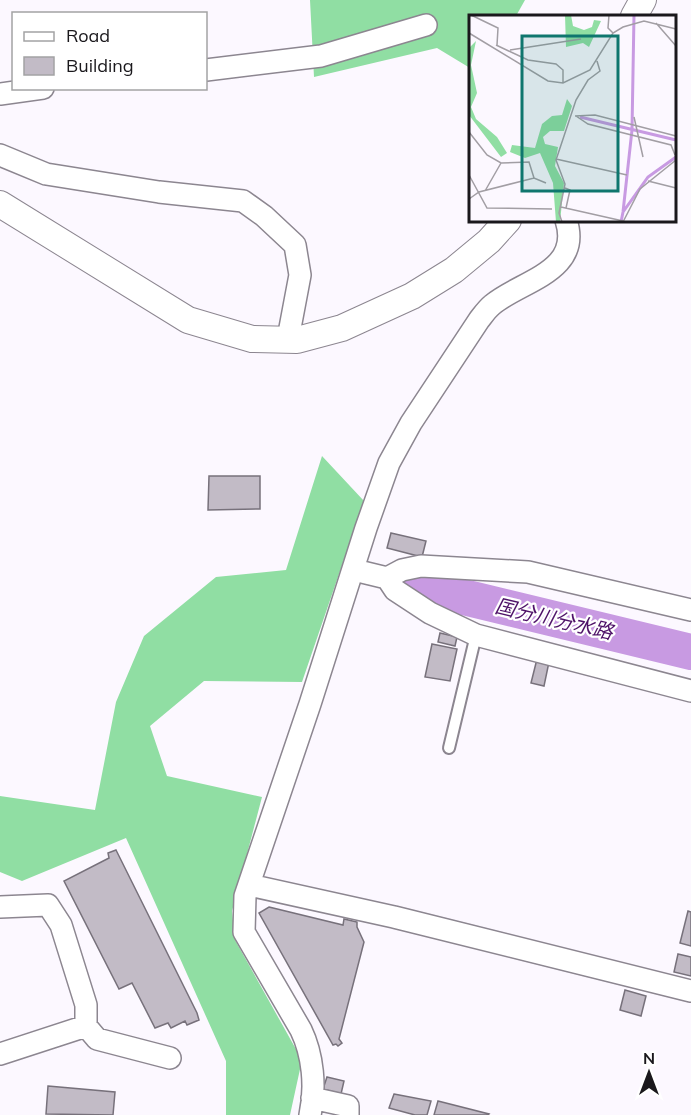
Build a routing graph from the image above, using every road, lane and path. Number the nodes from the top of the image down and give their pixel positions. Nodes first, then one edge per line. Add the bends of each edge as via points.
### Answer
1 (643, 0) edge
2 (635, 15) edge
3 (426, 25) dead end
4 (207, 70) edge
5 (29, 90) edge
6 (0, 94) edge
7 (0, 155) edge
8 (0, 204) edge
9 (506, 222) edge
10 (566, 222) edge
11 (297, 340) junction
12 (354, 570) junction
13 (387, 578) junction
14 (691, 610) edge
15 (476, 635) junction
16 (691, 691) edge
17 (449, 748) dead end
18 (249, 885) junction
19 (0, 907) edge
20 (691, 991) edge
21 (86, 1026) junction
22 (0, 1054) edge
23 (170, 1058) dead end
24 (311, 1106) edge
25 (348, 1115) edge

1 - 2 street
3 - 4 street via 321,56
5 - 6 street
7 - 11 street via 46,174 243,201 295,245 300,275 291,328
8 - 11 street via 188,320 252,339
9 - 11 street via 454,270 412,296 342,328
10 - 12 street via 566,252 559,264 492,305 411,423 389,463
12 - 13 street
12 - 18 street
13 - 14 street via 420,566 528,572
13 - 15 street via 395,590 430,613
15 - 16 street
15 - 17 lane
18 - 20 street via 394,916
18 - 24 street via 244,932 309,1046
19 - 21 street via 48,905 61,925 86,1005
21 - 22 street
21 - 23 street via 97,1039
24 - 25 street via 348,1106

